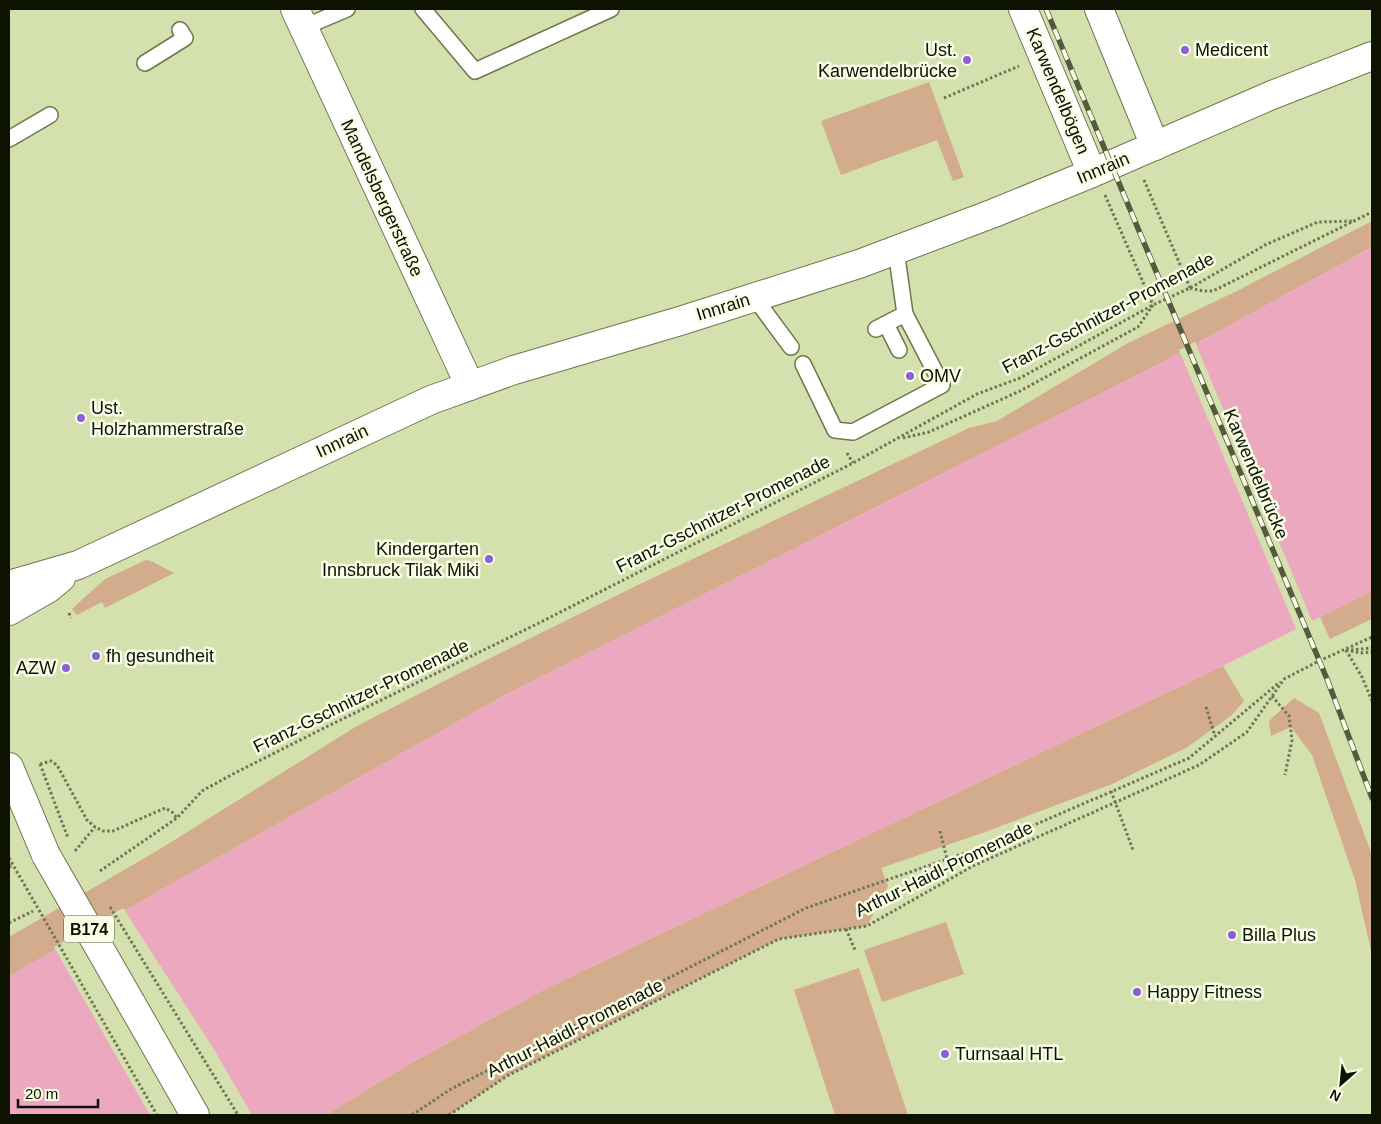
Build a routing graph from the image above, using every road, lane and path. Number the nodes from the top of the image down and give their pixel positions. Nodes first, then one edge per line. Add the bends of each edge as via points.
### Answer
1 (346, 9) edge
2 (423, 9) edge
3 (611, 9) edge
4 (1023, 9) edge
5 (1099, 9) edge
6 (300, 18) edge
7 (180, 30) dead end
8 (1043, 55) junction
9 (1372, 56) edge
10 (145, 63) dead end
11 (944, 98) dead end
12 (50, 115) dead end
13 (9, 139) edge
14 (1144, 150) junction
15 (1094, 172) junction
16 (1372, 212) edge
17 (1355, 221) junction
18 (896, 250) junction
19 (1190, 288) junction
20 (754, 298) junction
21 (1167, 298) junction
22 (1153, 305) junction
23 (905, 314) junction
24 (791, 347) dead end
25 (899, 350) dead end
26 (803, 364) dead end
27 (470, 386) junction
28 (900, 439) junction
29 (78, 565) junction
30 (9, 585) edge
31 (9, 611) edge
32 (69, 613) dead end
33 (72, 618) dead end
34 (1372, 638) edge
35 (1372, 648) edge
36 (1346, 650) junction
37 (1372, 652) edge
38 (1319, 661) junction
39 (1284, 679) junction
40 (1272, 696) junction
41 (1372, 701) edge
42 (1206, 707) dead end
43 (1215, 736) junction
44 (9, 767) edge
45 (1286, 775) dead end
46 (1111, 791) junction
47 (9, 802) edge
48 (1116, 802) junction
49 (177, 818) junction
50 (95, 828) junction
51 (940, 831) dead end
52 (70, 842) dead end
53 (73, 846) dead end
54 (1133, 850) dead end
55 (75, 851) junction
56 (46, 855) junction
57 (9, 858) edge
58 (80, 859) dead end
59 (947, 859) junction
60 (13, 865) junction
61 (9, 867) edge
62 (100, 871) dead end
63 (106, 900) dead end
64 (34, 911) dead end
65 (9, 923) edge
66 (846, 930) junction
67 (855, 950) dead end
68 (639, 993) junction
69 (645, 1007) junction
70 (157, 1115) edge
71 (195, 1115) edge
72 (238, 1115) edge
73 (412, 1115) edge
74 (449, 1115) edge

1 - 6 lane
2 - 3 lane via 475,70
4 - 8 main road, Karwendelbögen
5 - 14 main road
6 - 27 main road, Mandelsbergerstraße
7 - 10 lane via 185,38
8 - 11 path
8 - 15 main road, Karwendelbögen
9 - 14 main road, Innrain
12 - 13 lane
14 - 15 main road, Innrain
14 - 19 path
15 - 18 main road, Innrain
15 - 22 path
16 - 17 path, Franz-Gschnitzer-Promenade
17 - 19 path, Franz-Gschnitzer-Promenade via 1318,222 1265,245
17 - 19 path via 1213,291
18 - 20 main road, Innrain
18 - 23 lane
19 - 21 path, Franz-Gschnitzer-Promenade
20 - 24 lane
20 - 27 main road, Innrain
21 - 22 path, Franz-Gschnitzer-Promenade
21 - 38 path, Karwendelbrücke
22 - 28 path, Franz-Gschnitzer-Promenade via 1020,378 977,394
22 - 28 path via 1138,327 1020,391 929,432
23 - 25 lane via 881,327
23 - 26 lane via 942,385 920,391 853,432 834,430
27 - 29 main road, Innrain via 431,400
28 - 49 path, Franz-Gschnitzer-Promenade via 233,774 202,791
29 - 30 main road, Innrain
29 - 31 main road, Innrain via 49,588
32 - 33 path
34 - 36 path, Arthur-Haidl-Promenade
35 - 36 path
36 - 37 path
36 - 38 path, Arthur-Haidl-Promenade
36 - 41 path
38 - 39 path, Arthur-Haidl-Promenade
39 - 40 path, Arthur-Haidl-Promenade
39 - 43 path
40 - 45 path via 1289,716 1292,740
40 - 48 path, Arthur-Haidl-Promenade via 1247,732 1199,765
42 - 43 path
43 - 46 path via 1189,758
44 - 56 main road, B174
46 - 48 path
46 - 59 path
47 - 56 main road, B174
48 - 54 path
48 - 66 path, Arthur-Haidl-Promenade via 973,866 866,926
49 - 50 path via 165,808 114,831
49 - 62 path, Franz-Gschnitzer-Promenade
50 - 52 path, bridge via 87,820 57,765 50,761 40,764
50 - 55 path
51 - 59 path
53 - 55 path
55 - 58 path
56 - 71 main road, B174, bridge
57 - 60 path, bridge
59 - 68 path via 806,908
60 - 61 path
60 - 70 path, bridge
63 - 72 path, bridge
64 - 65 path
66 - 67 path
66 - 69 path, Arthur-Haidl-Promenade via 779,939
68 - 69 path
68 - 73 path via 451,1089
69 - 74 path, Arthur-Haidl-Promenade via 507,1076

